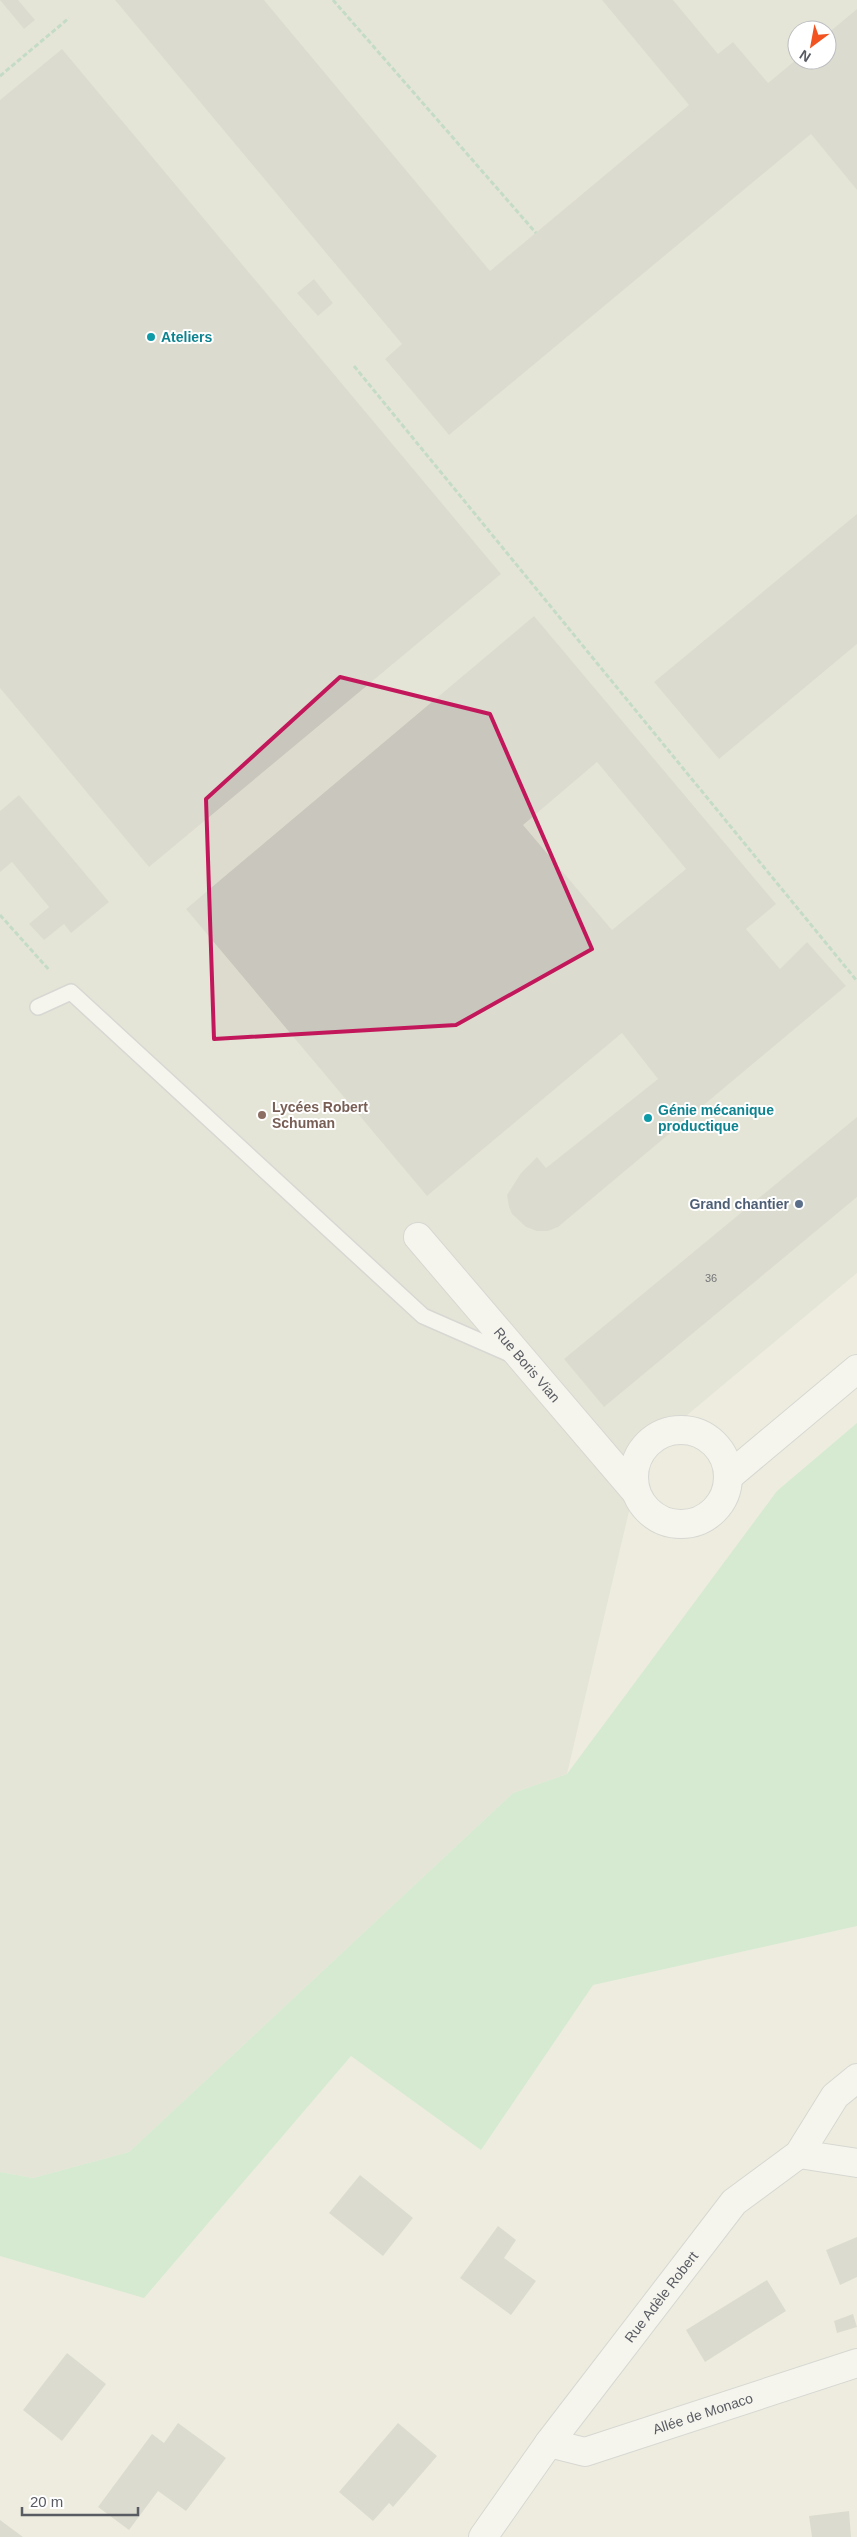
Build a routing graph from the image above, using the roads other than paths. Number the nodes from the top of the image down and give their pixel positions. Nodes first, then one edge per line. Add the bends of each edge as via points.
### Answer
1 (38, 1007) dead end
2 (418, 1237) dead end
3 (520, 1359) junction
4 (857, 1369) edge
5 (728, 1477) junction
6 (635, 1491) junction
7 (857, 2078) edge
8 (799, 2154) junction
9 (857, 2163) edge
10 (857, 2363) edge
11 (550, 2443) junction
12 (483, 2537) edge

1 - 3 lane via 71,992 423,1316
2 - 3 street, Rue Boris Vian
3 - 6 street, Rue Boris Vian
4 - 5 street
5 - 6 street via 721,1503 701,1521 688,1524 661,1521 641,1503
5 - 6 street via 725,1461 705,1436 673,1430 658,1435 636,1459
7 - 8 street, Rue Adèle Robert via 835,2096
8 - 9 street
8 - 11 street, Rue Adèle Robert via 734,2202
10 - 11 street, Allée de Monaco via 584,2452
11 - 12 street, Rue Adèle Robert

